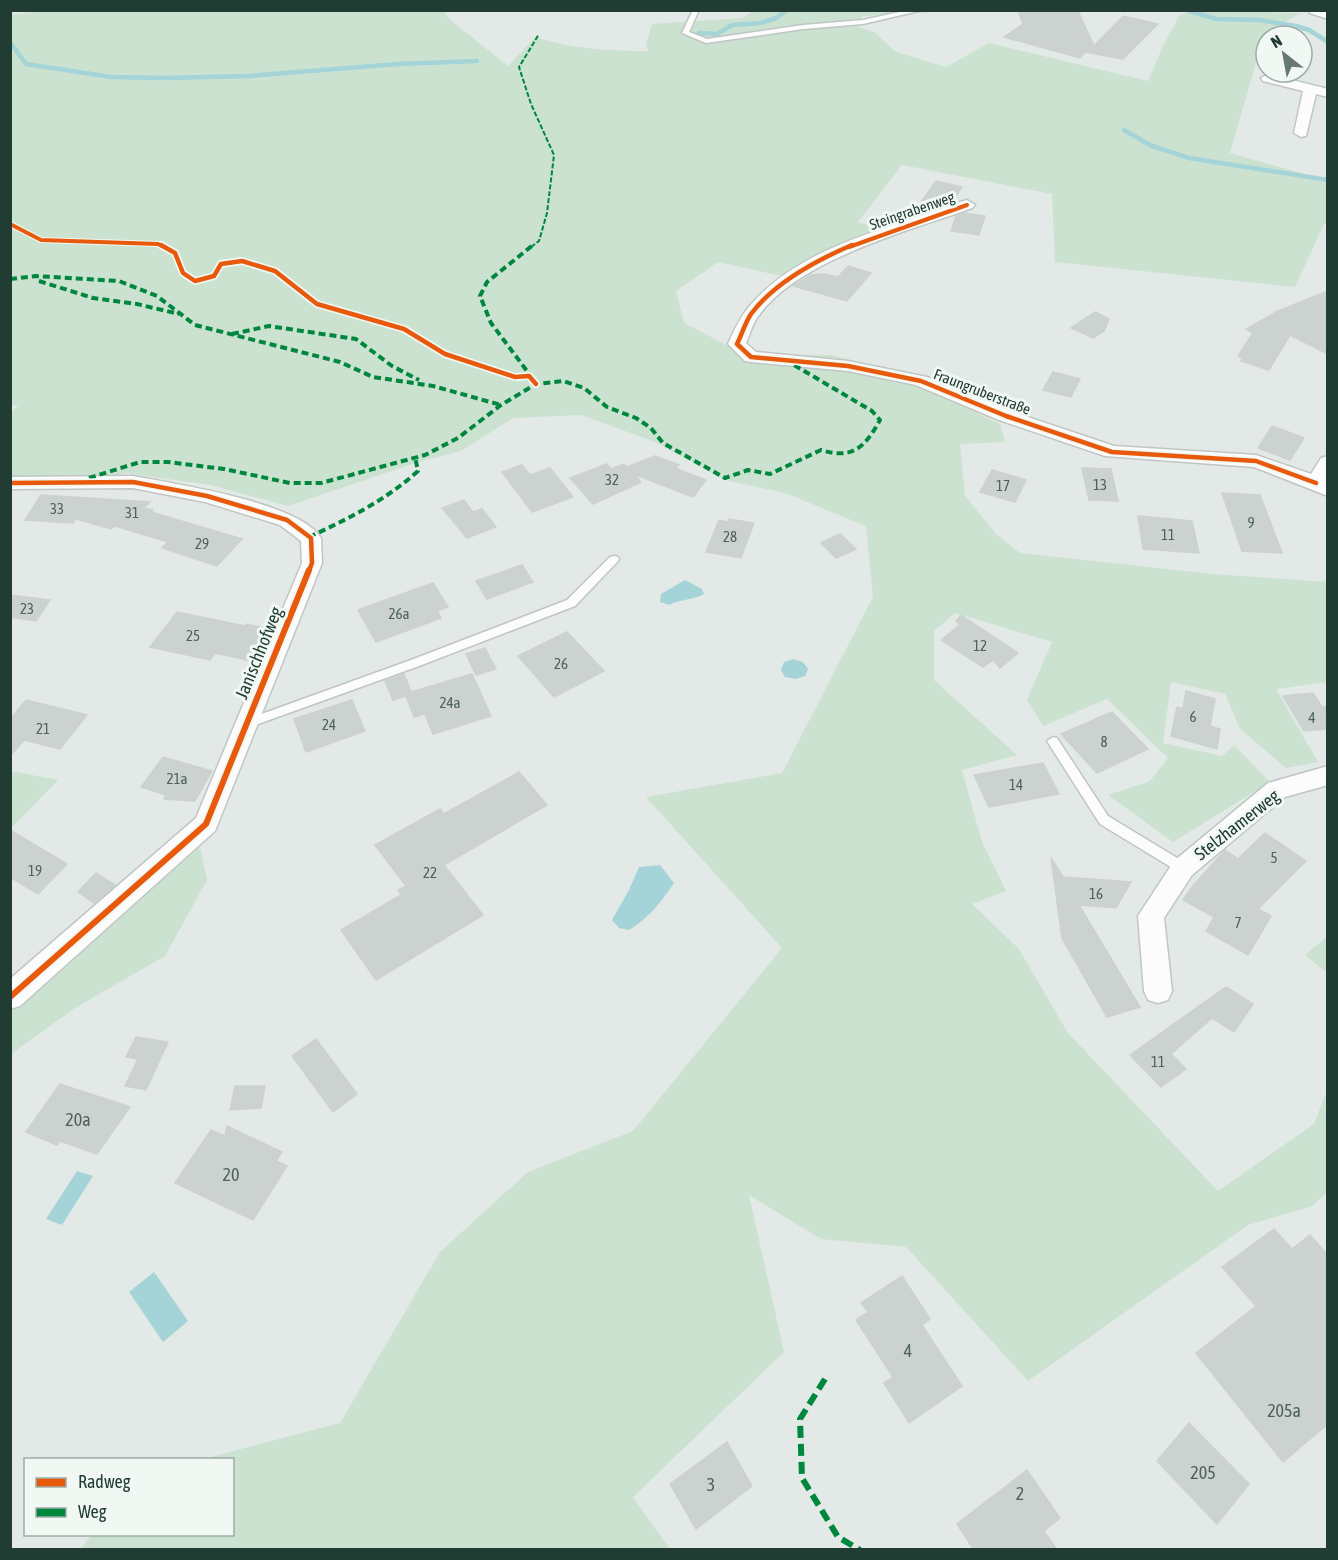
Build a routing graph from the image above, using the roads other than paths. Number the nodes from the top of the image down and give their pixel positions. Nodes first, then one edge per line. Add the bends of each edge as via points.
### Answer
1 (696, 10) edge
2 (920, 10) edge
3 (1314, 10) edge
4 (1328, 15) edge
5 (1291, 84) edge
6 (1310, 89) junction
7 (1328, 93) edge
8 (1301, 133) dead end
9 (967, 205) dead end
10 (866, 239) joint
11 (1328, 462) edge
12 (10, 483) edge
13 (1322, 486) edge
14 (614, 559) dead end
15 (246, 724) junction
16 (1053, 741) dead end
17 (1328, 775) edge
18 (1183, 868) junction
19 (1158, 991) dead end
20 (10, 997) edge

1 - 2 lane via 685,33 706,41 863,22
3 - 4 street
5 - 6 street
6 - 7 street
6 - 8 street
9 - 10 street, Steingrabenweg
10 - 13 street, Fraungruberstraße via 828,254 771,294 749,317 737,344 751,357 848,366 921,381 1006,416 1112,452 1256,461
11 - 13 street, Fraungruberstraße
12 - 15 street, Janischhofweg via 133,482 196,494 287,520 311,538 312,563
14 - 15 lane, Janischhofweg via 571,603
15 - 20 street, Janischhofweg via 206,824
16 - 18 lane, Stelzhamerweg via 1104,820
17 - 18 street, Stelzhamerweg via 1278,790
18 - 19 street, Stelzhamerweg via 1151,916

